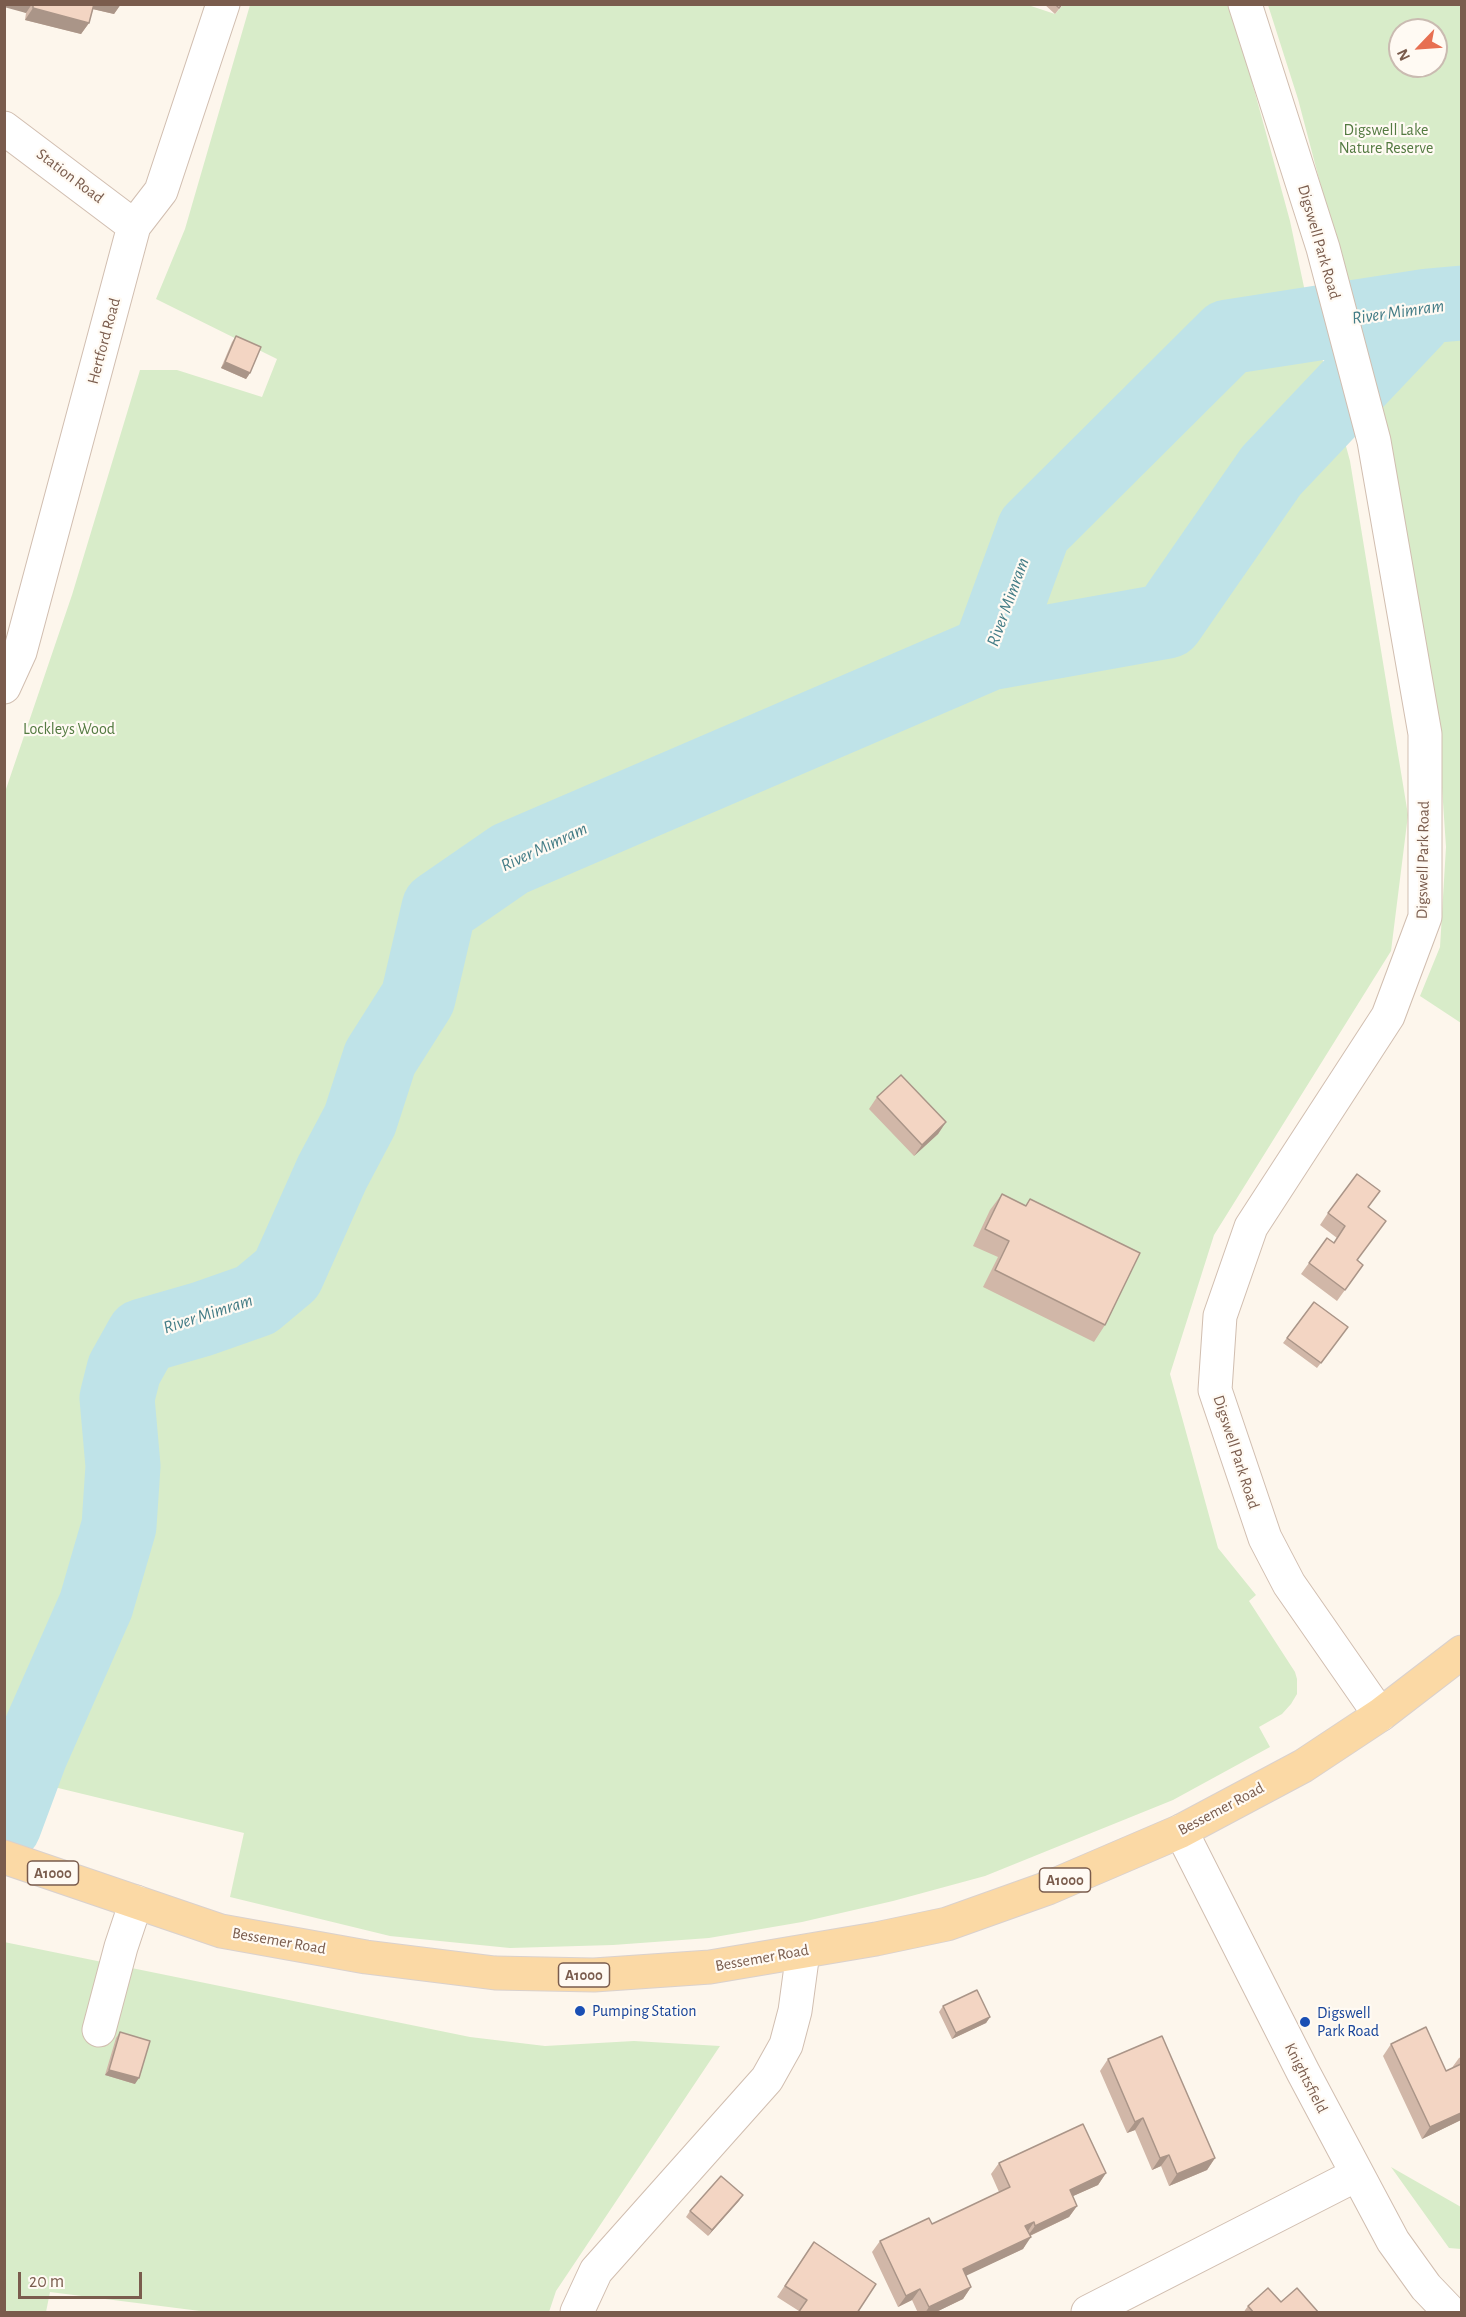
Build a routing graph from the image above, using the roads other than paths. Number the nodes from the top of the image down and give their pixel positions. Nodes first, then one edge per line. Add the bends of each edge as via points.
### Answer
1 (224, 4) edge
2 (1245, 4) edge
3 (4, 128) edge
4 (135, 226) junction
5 (4, 687) edge
6 (1461, 1652) edge
7 (1380, 1715) junction
8 (1181, 1831) junction
9 (4, 1857) edge
10 (136, 1902) junction
11 (803, 1952) junction
12 (99, 2030) dead end
13 (1356, 2175) junction
14 (577, 2313) edge
15 (1088, 2313) edge
16 (1450, 2313) edge

1 - 4 street, Hertford Road via 161,191
2 - 7 street, Digswell Park Road via 1323,248 1374,441 1425,734 1425,917 1388,1016 1251,1227 1220,1316 1215,1389 1265,1538 1289,1584
3 - 4 street, Station Road
4 - 5 street, Hertford Road via 20,652
6 - 7 main road, Bessemer Road / A1000
7 - 8 main road, Bessemer Road / A1000 via 1303,1766
8 - 11 main road, Bessemer Road / A1000 via 1048,1888 947,1924
8 - 13 street, Knightsfield
9 - 10 main road, Bessemer Road / A1000
10 - 11 main road, Bessemer Road / A1000 via 221,1931 366,1958 495,1973 594,1975 710,1968
10 - 12 street
11 - 14 street via 786,2045 767,2079 596,2271
13 - 15 street
13 - 16 street, Knightsfield via 1393,2241

